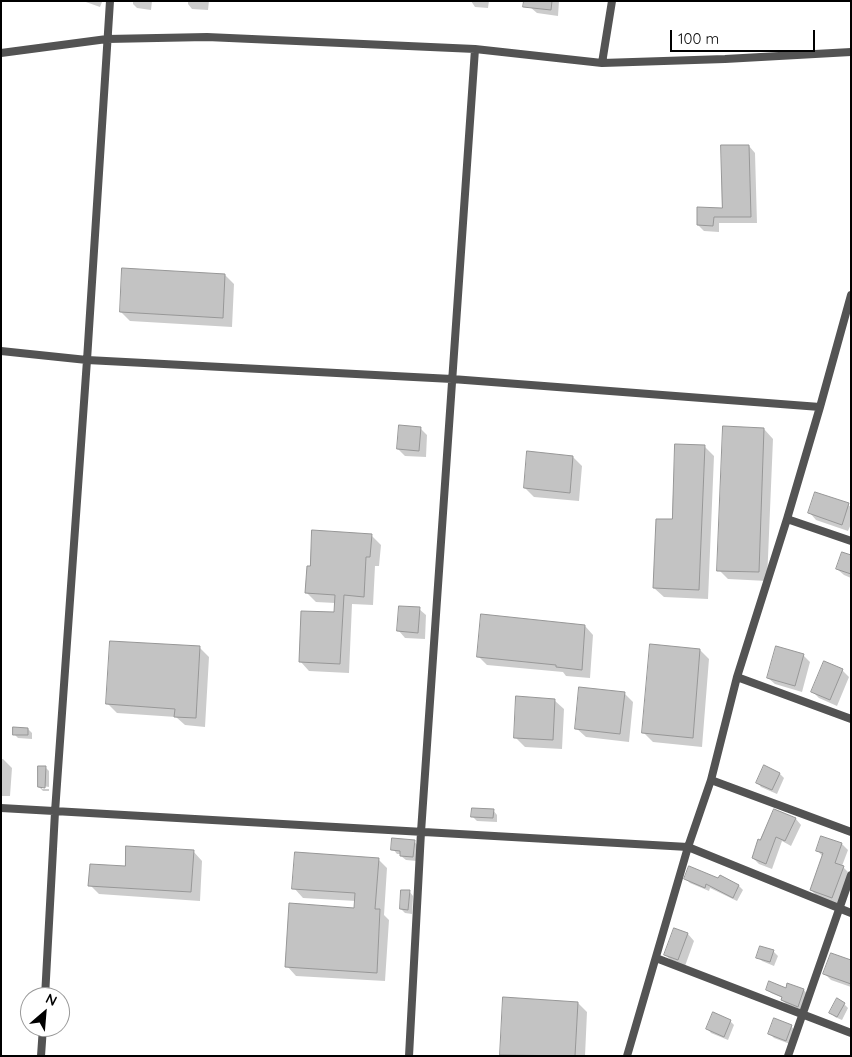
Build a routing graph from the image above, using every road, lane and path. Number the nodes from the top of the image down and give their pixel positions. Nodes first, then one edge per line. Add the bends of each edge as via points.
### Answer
1 (110, 1) edge
2 (612, 1) edge
3 (107, 39) junction
4 (475, 49) junction
5 (851, 52) edge
6 (1, 53) edge
7 (602, 63) junction
8 (851, 295) edge
9 (1, 351) edge
10 (87, 360) junction
11 (452, 379) junction
12 (820, 406) junction
13 (787, 519) junction
14 (851, 541) edge
15 (737, 677) junction
16 (851, 719) edge
17 (711, 780) junction
18 (1, 808) edge
19 (55, 812) junction
20 (421, 832) junction
21 (851, 832) edge
22 (688, 847) junction
23 (851, 875) edge
24 (840, 909) junction
25 (851, 913) edge
26 (656, 958) junction
27 (46, 987) edge
28 (802, 1014) junction
29 (851, 1033) edge
30 (42, 1037) edge
31 (41, 1056) edge
32 (409, 1056) edge
33 (627, 1056) edge
34 (788, 1056) edge

1 - 3 street
2 - 7 street
3 - 4 street via 207,37
3 - 6 street
3 - 10 street
4 - 7 street
4 - 11 street
5 - 7 street
8 - 12 street
9 - 10 street
10 - 11 street
10 - 19 street
11 - 12 street
11 - 20 street
12 - 13 street
13 - 14 street
13 - 15 street
15 - 16 street
15 - 17 street
17 - 21 street
17 - 22 street
18 - 19 street
19 - 20 street
19 - 27 street
20 - 22 street
20 - 32 street
22 - 24 street
22 - 26 street
23 - 24 street
24 - 25 street
24 - 28 street
26 - 28 street
26 - 33 street
28 - 29 street
28 - 34 street
30 - 31 street

